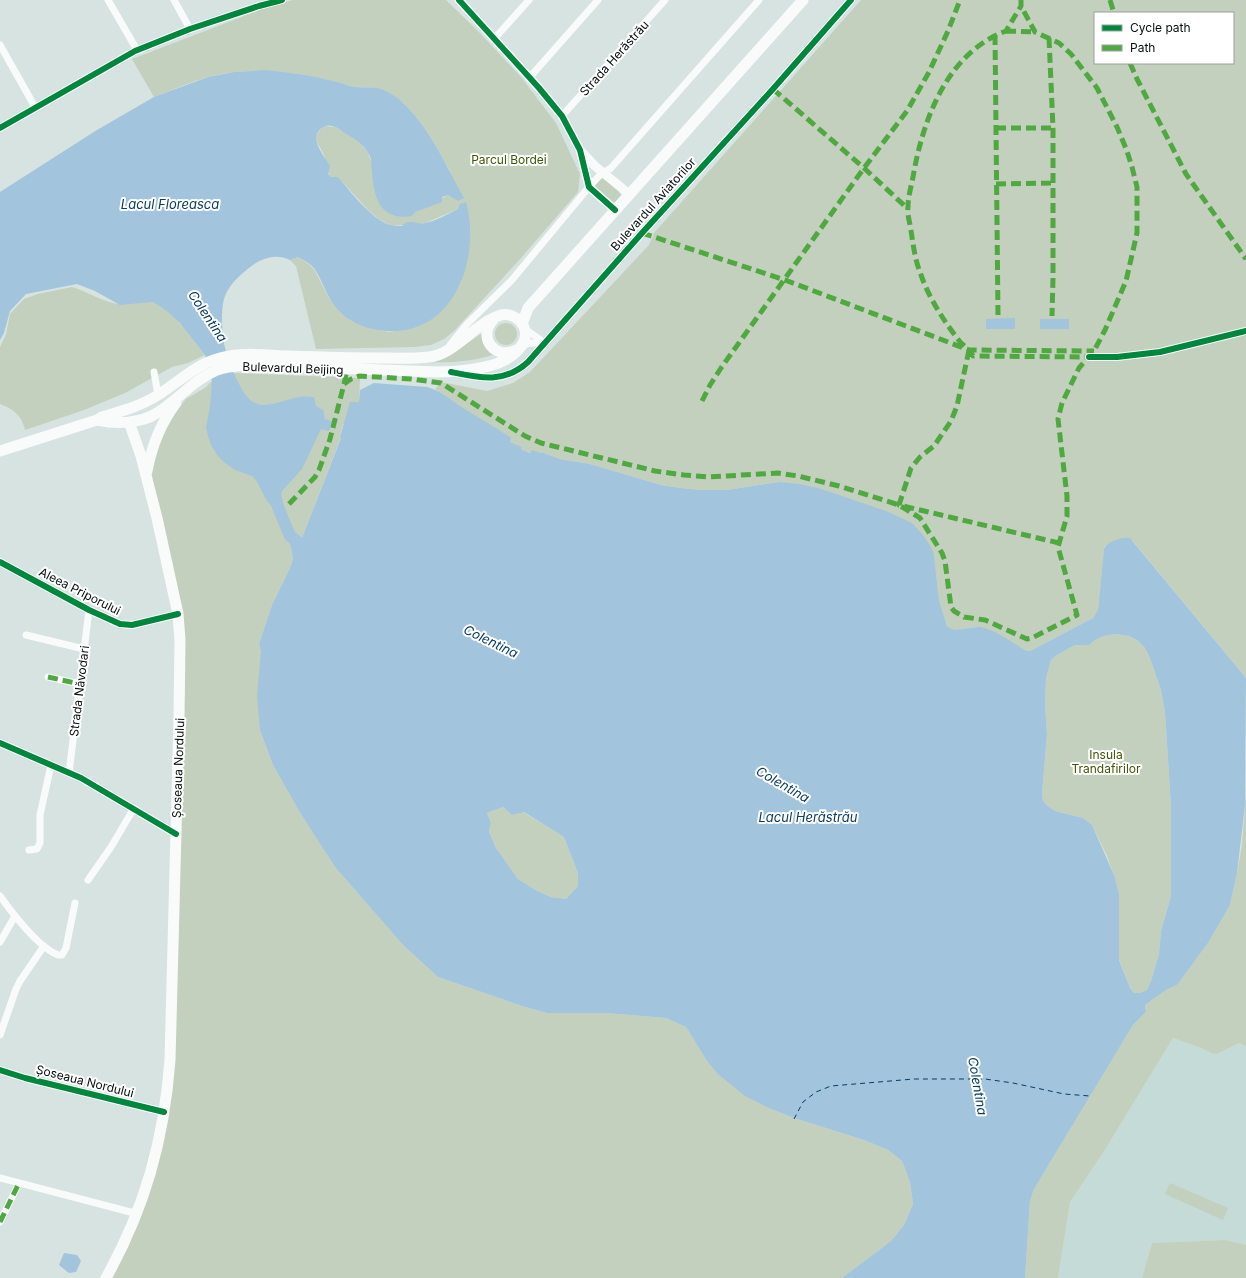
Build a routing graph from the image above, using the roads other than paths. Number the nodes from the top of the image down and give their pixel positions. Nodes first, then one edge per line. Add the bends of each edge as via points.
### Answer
1 (108, 0) edge
2 (174, 0) edge
3 (282, 0) edge
4 (460, 0) edge
5 (529, 0) edge
6 (598, 0) edge
7 (665, 0) edge
8 (759, 0) edge
9 (803, 0) edge
10 (851, 0) edge
11 (190, 29) junction
12 (494, 39) junction
13 (0, 45) edge
14 (137, 50) junction
15 (530, 77) junction
16 (35, 107) junction
17 (562, 116) junction
18 (0, 128) edge
19 (580, 150) junction
20 (603, 173) junction
21 (589, 187) junction
22 (626, 198) junction
23 (615, 210) junction
24 (528, 308) junction
25 (513, 316) junction
26 (495, 318) junction
27 (524, 326) junction
28 (545, 343) junction
29 (520, 347) junction
30 (445, 352) junction
31 (246, 360) junction
32 (154, 372) dead end
33 (451, 372) junction
34 (186, 390) junction
35 (158, 394) junction
36 (129, 409) junction
37 (97, 420) junction
38 (129, 422) junction
39 (0, 451) edge
40 (147, 476) junction
41 (0, 562) edge
42 (88, 610) junction
43 (178, 614) junction
44 (26, 635) dead end
45 (84, 649) junction
46 (48, 677) dead end
47 (80, 684) junction
48 (0, 743) edge
49 (51, 765) junction
50 (69, 772) junction
51 (134, 808) junction
52 (176, 834) junction
53 (29, 850) dead end
54 (88, 880) dead end
55 (0, 896) edge
56 (75, 903) dead end
57 (15, 916) junction
58 (0, 942) edge
59 (44, 946) junction
60 (0, 1035) edge
61 (0, 1070) edge
62 (164, 1112) junction
63 (0, 1178) edge
64 (19, 1183) junction
65 (138, 1214) junction
66 (0, 1222) edge
67 (106, 1278) edge

1 - 14 street
2 - 11 street
3 - 11 street
4 - 12 street
5 - 12 street
6 - 15 street
7 - 17 street, Strada Herăstrău
8 - 20 street via 611,168
9 - 22 main road, Bulevardul Aviatorilor
10 - 28 street, Bulevardul Aviatorilor
11 - 14 street
12 - 15 street
13 - 16 street
14 - 16 street
15 - 17 street
16 - 18 street
17 - 19 street
19 - 20 street
19 - 21 street
20 - 21 street
20 - 22 street
21 - 23 street
21 - 30 street via 511,281 467,324
22 - 23 main road, Bulevardul Beijing
23 - 24 main road, Bulevardul Beijing
24 - 25 main road, Bulevardul Beijing
24 - 27 main road, Bulevardul Beijing
25 - 26 main road, Bulevardul Beijing
25 - 27 main road
26 - 29 main road via 487,330 490,345 503,353 511,353
26 - 30 main road, Bulevardul Beijing
27 - 28 street
27 - 29 main road, Bulevardul Beijing via 525,338
28 - 29 street via 531,343
28 - 33 street, Bulevardul Aviatorilor via 523,367 507,375 484,378
29 - 33 main road, Bulevardul Beijing via 512,356 498,363
30 - 31 main road, Bulevardul Beijing via 429,358
31 - 33 main road, Bulevardul Beijing via 346,370
31 - 34 main road, Bulevardul Beijing via 207,375
31 - 35 main road, Bulevardul Beijing via 222,357 200,366
32 - 35 street
34 - 38 main road, Bulevardul Beijing via 157,413
34 - 40 main road, Șoseaua Nordului via 157,432
35 - 36 main road, Bulevardul Beijing
36 - 37 main road, Bulevardul Beijing
36 - 38 street, Șoseaua Nordului
37 - 38 main road, Bulevardul Beijing
37 - 39 main road
38 - 40 main road, Șoseaua Nordului
40 - 43 main road, Șoseaua Nordului
41 - 42 street, Aleea Priporului
42 - 43 street, Aleea Priporului via 112,622 126,625
42 - 45 street, Strada Năvodari
43 - 52 main road, Șoseaua Nordului via 180,667
44 - 45 street
45 - 47 street, Strada Năvodari
46 - 47 street
47 - 50 street, Strada Năvodari
48 - 49 street
49 - 50 street
49 - 53 street via 40,815 40,843 37,849
50 - 51 street
51 - 52 street
51 - 54 street
52 - 62 main road, Șoseaua Nordului via 170,1060
55 - 57 street
56 - 59 street via 62,955
57 - 58 street
57 - 59 street
59 - 60 street via 16,989
61 - 62 street, Șoseaua Nordului
62 - 65 main road, Șoseaua Nordului via 155,1158
63 - 64 street
64 - 65 street
64 - 66 street
65 - 67 main road, Șoseaua Nordului

